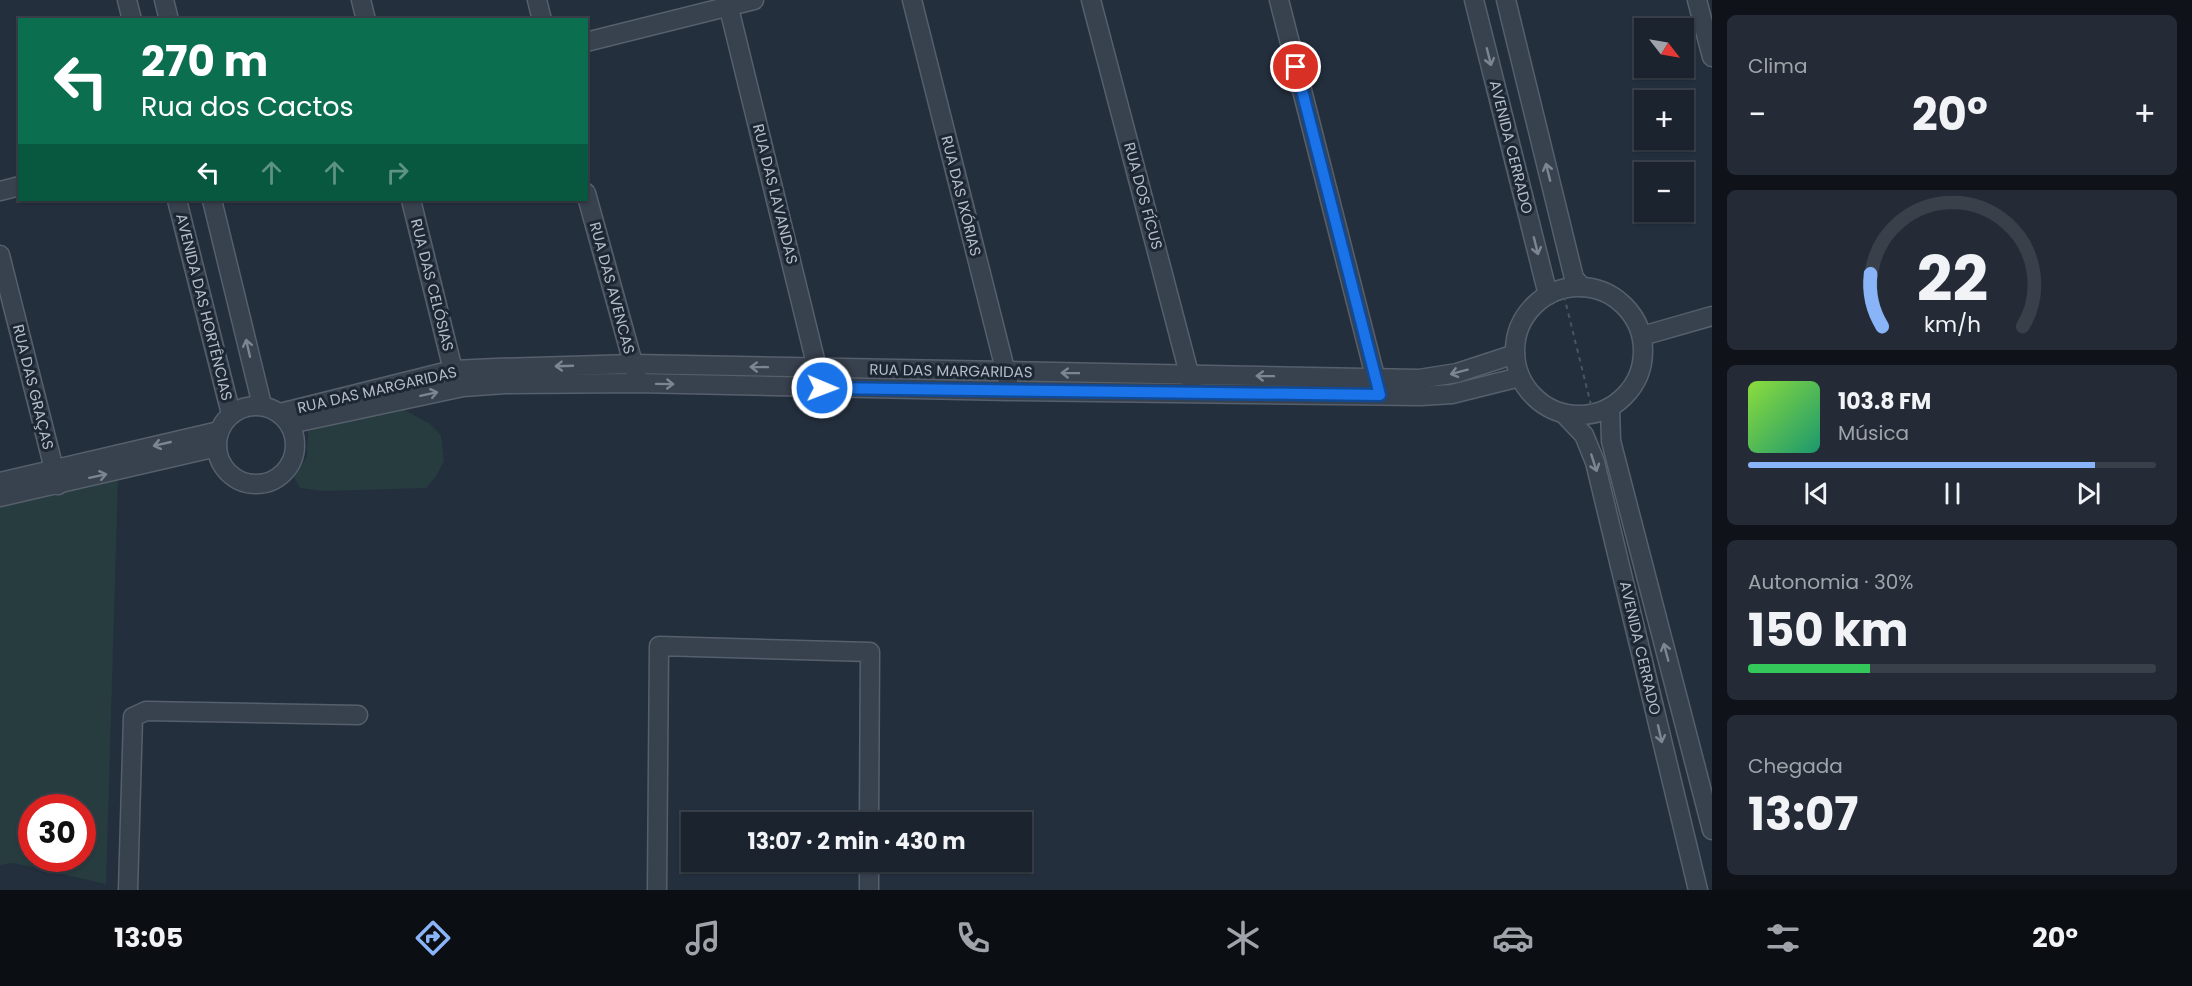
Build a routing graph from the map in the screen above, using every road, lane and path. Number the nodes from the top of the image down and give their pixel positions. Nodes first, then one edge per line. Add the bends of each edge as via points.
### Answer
1 (127, 0) edge
2 (164, 0) edge
3 (361, 0) edge
4 (537, 0) edge
5 (754, 0) edge
6 (912, 0) edge
7 (1091, 0) edge
8 (1279, 0) edge
9 (1474, 0) edge
10 (1506, 0) edge
11 (1697, 0) edge
12 (728, 3) edge
13 (132, 18) edge
14 (168, 18) edge
15 (366, 18) edge
16 (542, 18) edge
17 (588, 41) edge
18 (1712, 57) edge
19 (18, 186) edge
20 (0, 191) edge
21 (588, 200) edge
22 (177, 201) edge
23 (212, 201) edge
24 (411, 201) edge
25 (0, 255) edge
26 (1582, 286) junction
27 (1548, 295) junction
28 (1712, 316) edge
29 (1641, 336) junction
30 (1515, 354) junction
31 (633, 364) junction
32 (818, 368) junction
33 (453, 370) junction
34 (1005, 372) junction
35 (1190, 375) junction
36 (1520, 377) junction
37 (638, 383) junction
38 (1378, 387) junction
39 (822, 388) junction
40 (1010, 391) junction
41 (1194, 393) junction
42 (262, 405) junction
43 (1610, 407) junction
44 (231, 414) junction
45 (1564, 414) junction
46 (285, 418) junction
47 (218, 439) junction
48 (56, 477) junction
49 (0, 482) edge
50 (0, 497) edge
51 (358, 715) dead end
52 (1704, 764) edge
53 (869, 812) edge
54 (1712, 830) edge
55 (869, 872) edge
56 (128, 890) edge
57 (657, 890) edge
58 (868, 890) edge
59 (1698, 890) edge

1 - 13 street
2 - 14 street
3 - 15 street
4 - 16 street
5 - 12 street
6 - 34 street, RUA DAS IXÓRIAS
7 - 35 street, RUA DOS FÍCUS
8 - 38 street
9 -> 27 street, AVENIDA CERRADO
26 -> 10 street, AVENIDA CERRADO via 1574,278
11 - 18 street
12 - 17 street
12 - 32 street, RUA DAS LAVANDAS
19 - 20 street
21 - 31 street, RUA DAS AVENCAS
22 - 44 street, AVENIDA DAS HORTÊNCIAS
42 -> 23 street
24 - 33 street, RUA DAS CELÓSIAS
25 - 48 street, RUA DAS GRAÇAS
26 - 27 street
26 - 29 street via 1605,292 1624,305 1638,324
27 - 30 street via 1523,320
28 - 29 street
29 - 43 street via 1640,371 1628,392
30 - 36 street
30 -> 38 street, RUA DAS MARGARIDAS via 1457,373
32 -> 31 street, RUA DAS MARGARIDAS
31 -> 33 street, RUA DAS MARGARIDAS
31 - 37 street, RUA DAS AVENCAS
32 - 34 street, RUA DAS MARGARIDAS
32 - 39 street, RUA DAS LAVANDAS
33 - 46 street, RUA DAS MARGARIDAS
35 -> 34 street, RUA DAS MARGARIDAS
34 - 40 street, RUA DAS IXÓRIAS
38 -> 35 street, RUA DAS MARGARIDAS
35 - 41 street, RUA DOS FÍCUS
36 - 38 street, RUA DAS MARGARIDAS via 1452,394
36 - 45 street via 1543,404
37 -> 39 street, RUA DAS MARGARIDAS
46 -> 37 street, RUA DAS MARGARIDAS via 463,387
38 - 41 street, RUA DAS MARGARIDAS
39 - 40 street, RUA DAS MARGARIDAS
40 - 41 street, RUA DAS MARGARIDAS
42 - 44 street via 240,408
42 - 46 street
43 - 45 street via 1588,414
52 -> 43 street, AVENIDA CERRADO via 1611,441
44 - 47 street
45 -> 59 street, AVENIDA CERRADO via 1584,435 1595,462
46 - 47 street via 295,435 296,447 287,469 268,482 250,484 234,478 219,459
47 - 48 street
48 - 49 street
48 - 50 street
51 - 56 street via 146,711 133,717
52 - 54 street, AVENIDA CERRADO
53 - 57 street via 870,652 659,646
55 - 58 street

